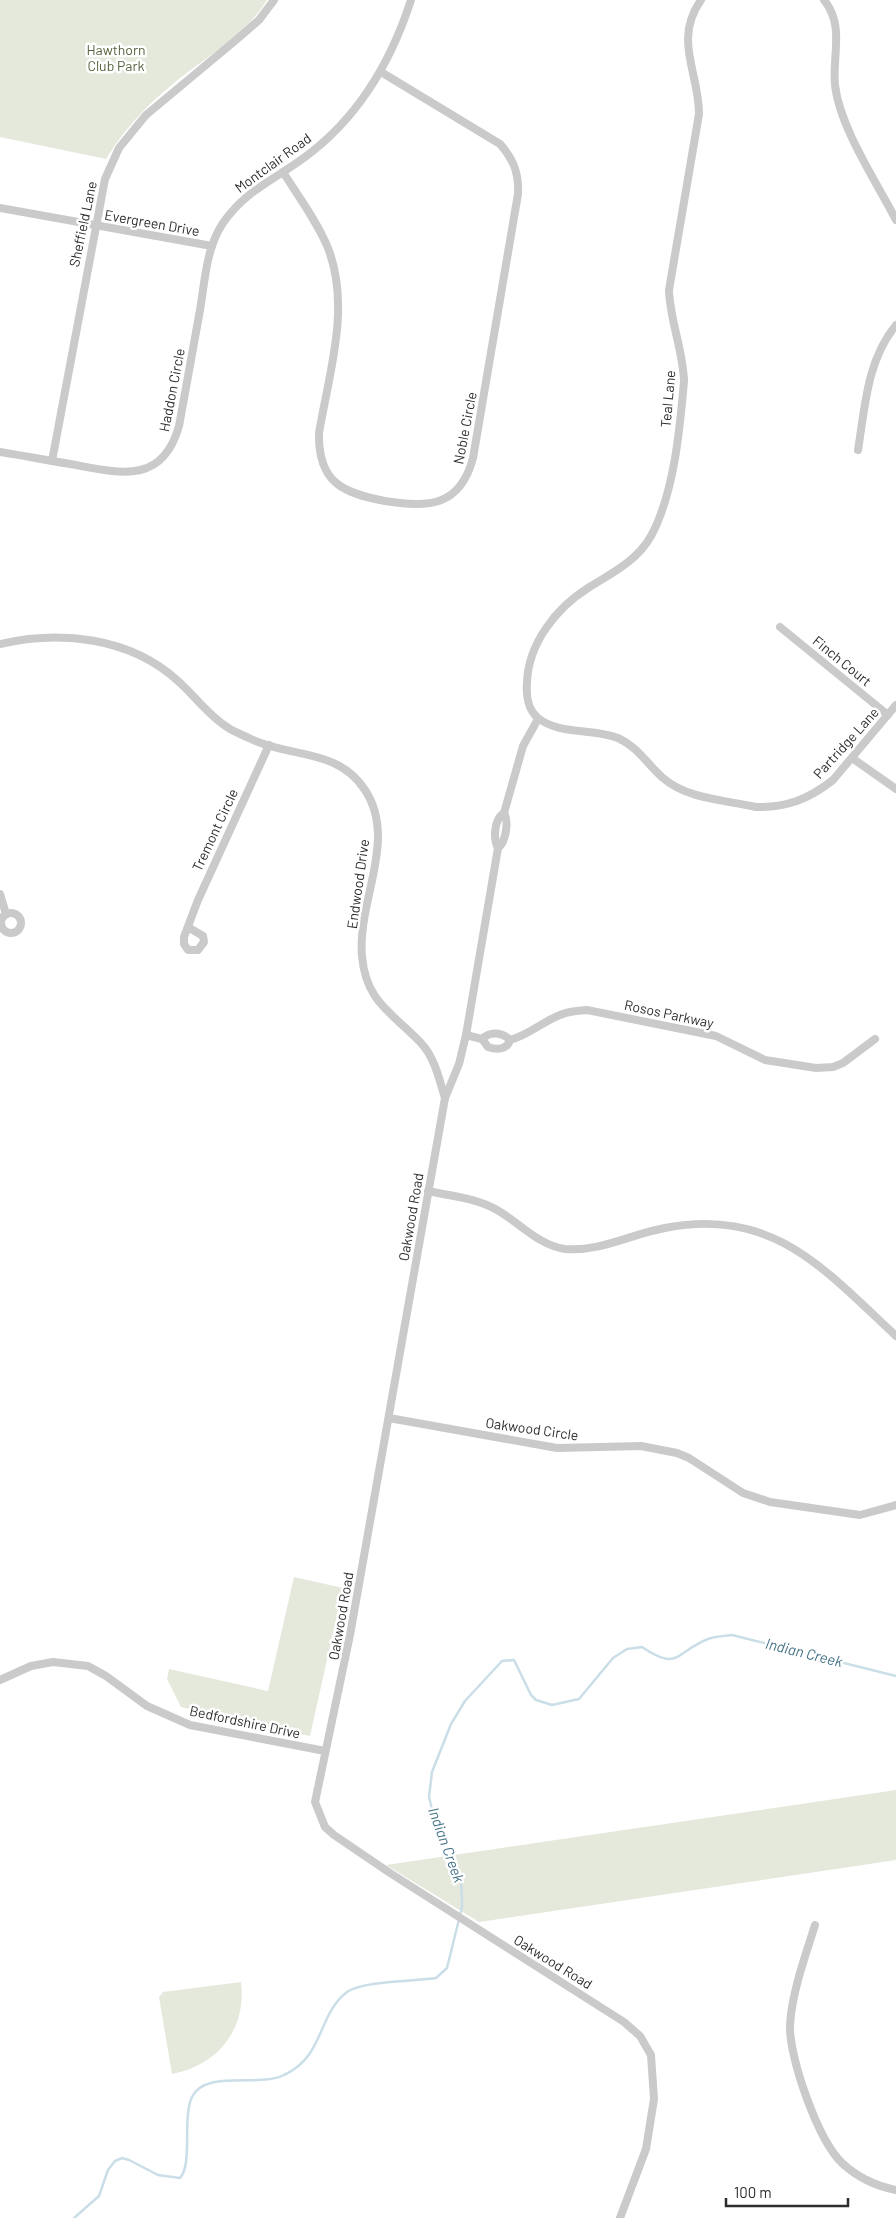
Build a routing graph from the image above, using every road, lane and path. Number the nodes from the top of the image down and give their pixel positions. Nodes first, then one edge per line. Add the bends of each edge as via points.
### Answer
1 (274, 0) edge
2 (411, 0) edge
3 (700, 0) edge
4 (824, 0) edge
5 (381, 72) junction
6 (283, 172) junction
7 (0, 208) edge
8 (896, 220) edge
9 (95, 225) junction
10 (212, 246) junction
11 (896, 325) edge
12 (858, 450) dead end
13 (0, 452) edge
14 (52, 461) junction
15 (780, 627) dead end
16 (0, 644) edge
17 (896, 705) edge
18 (888, 714) junction
19 (538, 719) junction
20 (269, 745) junction
21 (852, 758) junction
22 (896, 789) edge
23 (0, 894) edge
24 (6, 914) dead end
25 (188, 927) dead end
26 (466, 1035) junction
27 (482, 1039) junction
28 (875, 1039) dead end
29 (510, 1040) junction
30 (445, 1098) junction
31 (428, 1192) junction
32 (896, 1336) edge
33 (389, 1418) junction
34 (896, 1505) edge
35 (0, 1680) edge
36 (325, 1751) junction
37 (815, 1925) dead end
38 (896, 2190) edge
39 (620, 2218) edge

1 - 9 street, Sheffield Lane via 259,20 133,129 104,179
2 - 5 street, Montclair Road
3 - 19 street, Teal Lane via 686,38 698,114 670,290 671,316 684,366 684,381 669,487 658,522 643,548 626,564 575,597 561,610 536,647 528,666 526,690 531,711
4 - 8 street via 837,27 835,83 839,104 846,124
5 - 6 street, Montclair Road via 341,126
5 - 6 street, Noble Circle via 500,144 513,160 519,180 473,458 459,488 437,503 412,505 361,496 341,488 323,466 318,449 319,433 338,321 338,290 327,246
6 - 10 street, Montclair Road via 251,192 236,206 222,224
7 - 9 street, Evergreen Drive
9 - 10 street, Evergreen Drive
9 - 14 street, Sheffield Lane
10 - 14 street, Haddon Circle via 180,426 171,448 150,467 126,473
11 - 12 street via 874,362
13 - 14 street, Haddon Circle
15 - 18 street, Finch Court
16 - 20 street, Endwood Drive via 27,638 74,638 102,642 134,653 176,679 227,727
17 - 18 street, Partridge Lane
18 - 21 street, Partridge Lane
19 - 21 street, Partridge Lane via 559,727 617,738 642,754 663,778 683,790 756,807 780,806 802,800 833,780
19 - 26 street, Oakwood Road via 523,746 504,813 499,818 495,837 498,848
20 - 25 street, Tremont Circle via 210,870
20 - 30 street, Endwood Drive via 315,755 341,766 353,776 372,802 378,838 363,938 364,970 381,1006 422,1044 434,1060
21 - 22 street
23 - 24 street
26 - 27 street, Rosos Parkway
26 - 30 street, Oakwood Road via 459,1064
27 - 29 street, Rosos Parkway via 495,1034
27 - 29 street, Rosos Parkway via 484,1045 496,1049 505,1047
28 - 29 street, Rosos Parkway via 843,1063 816,1068 765,1060 716,1036 587,1010 557,1016
30 - 31 street, Oakwood Road
31 - 32 street via 485,1204 540,1241 562,1248 598,1247 640,1233 685,1224 714,1223 752,1230 796,1248
31 - 33 street, Oakwood Road
33 - 34 street, Oakwood Circle via 557,1448 641,1446 677,1453 743,1493 770,1502 860,1515
33 - 36 street, Oakwood Road via 346,1658
35 - 36 street, Bedfordshire Drive via 31,1666 52,1662 88,1666 147,1706 190,1725
36 - 39 street, Oakwood Road via 315,1802 325,1827 390,1873 624,2022 648,2048 653,2112 646,2149
37 - 38 street via 792,2007 790,2041 793,2058 826,2143 841,2162 865,2180

